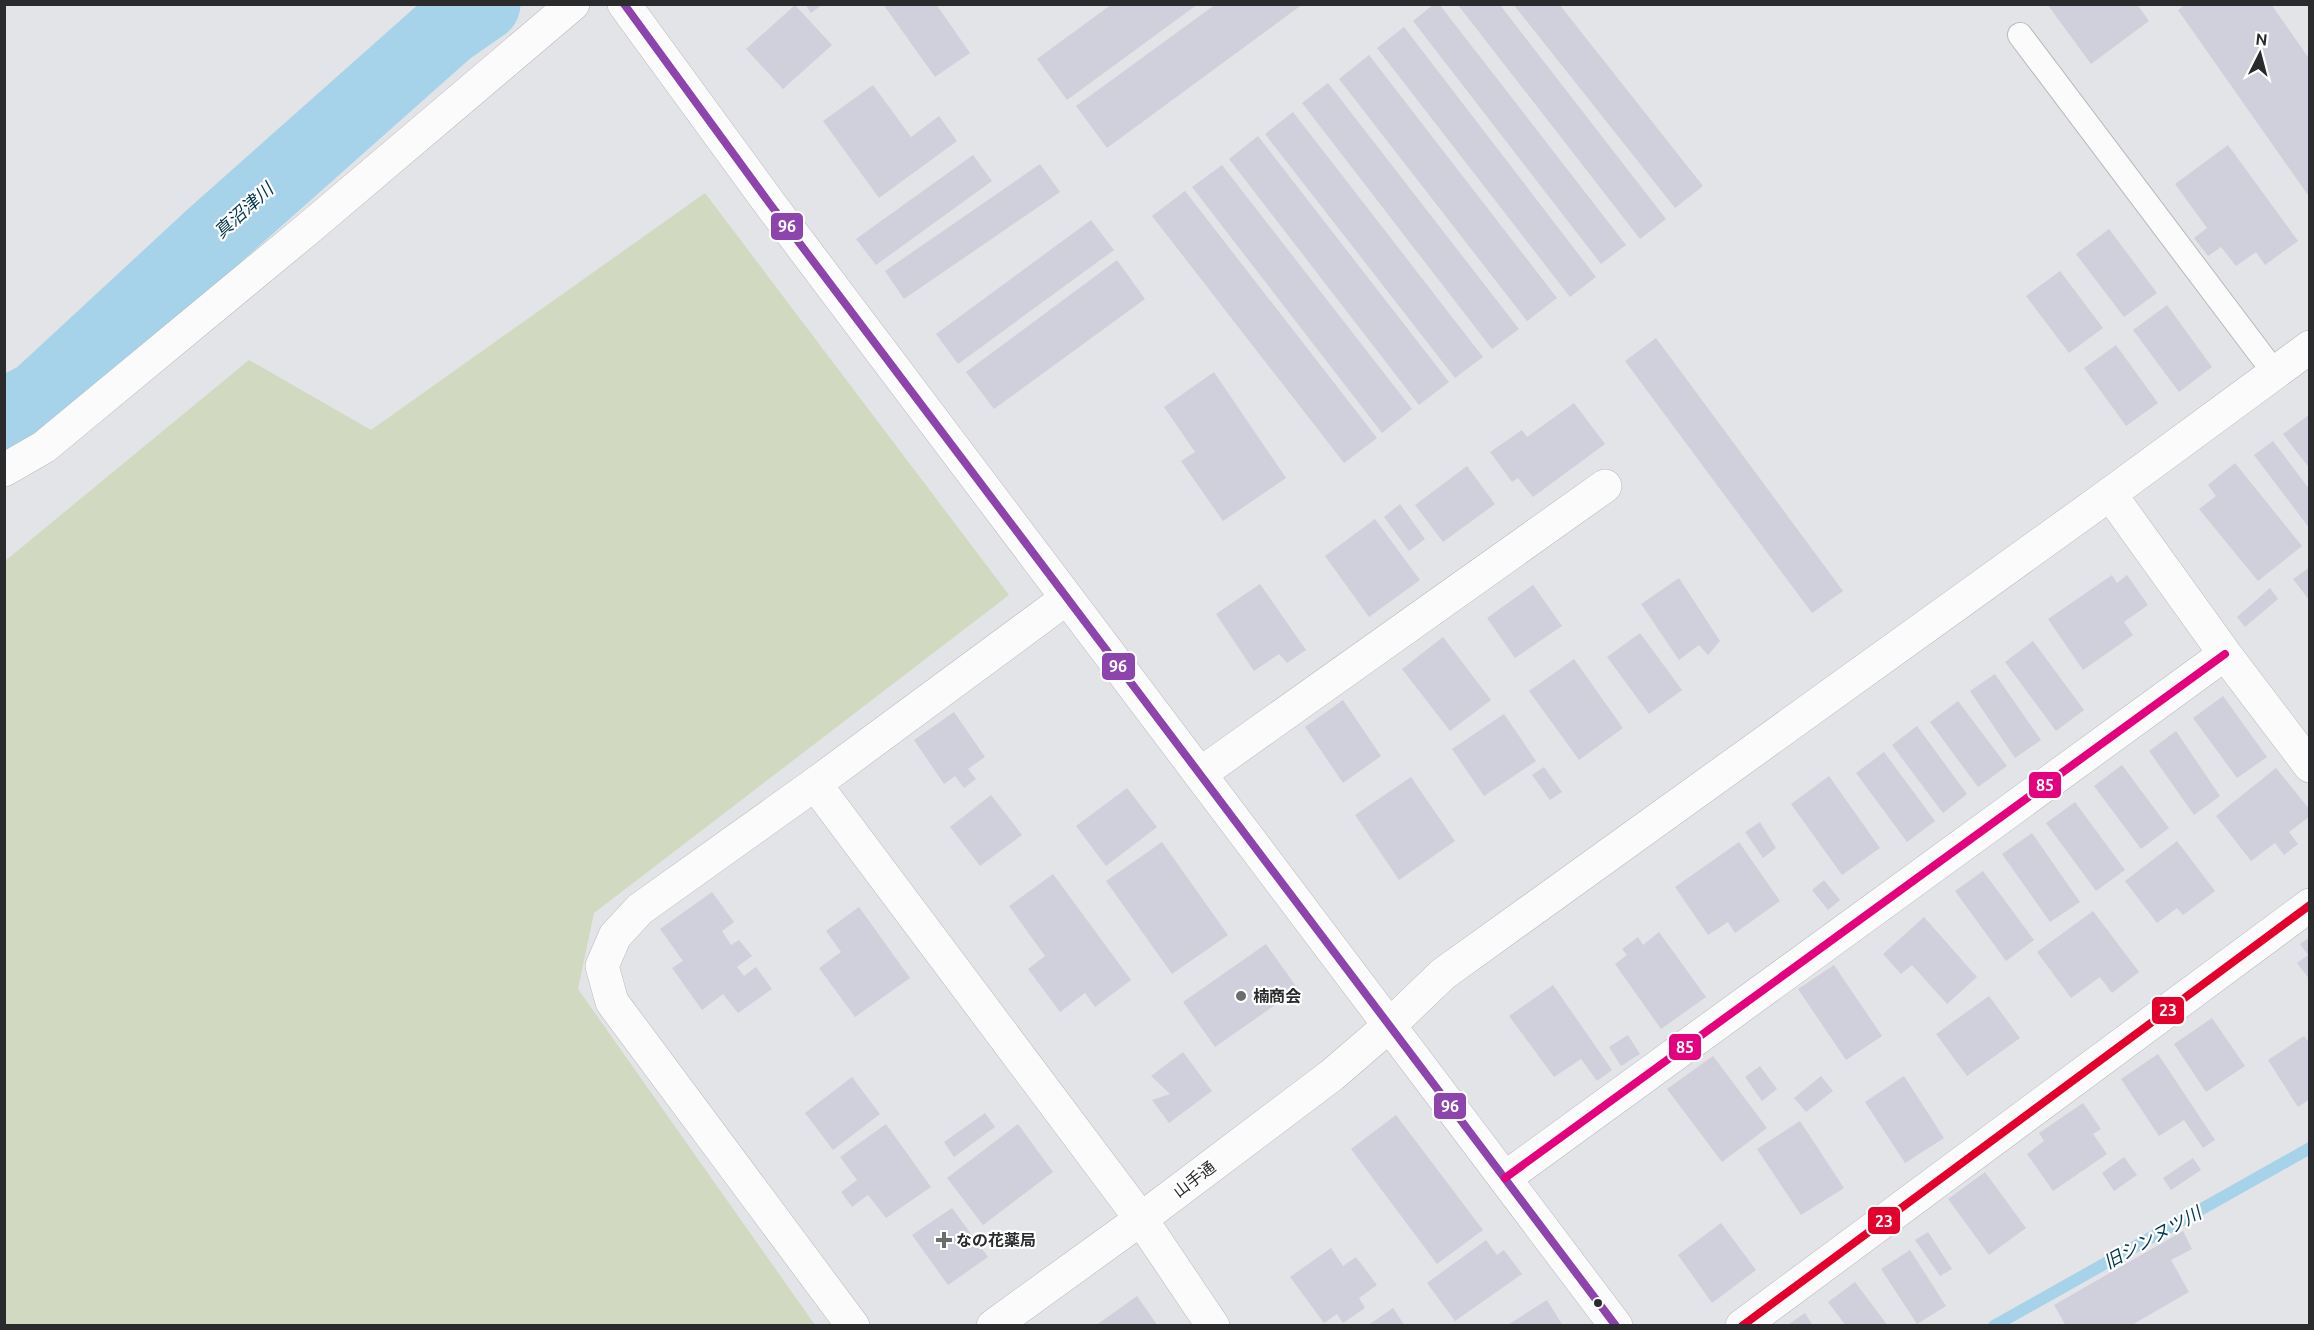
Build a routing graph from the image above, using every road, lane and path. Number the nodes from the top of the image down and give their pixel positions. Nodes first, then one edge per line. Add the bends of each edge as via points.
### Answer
1 (573, 4) edge
2 (624, 4) edge
3 (2020, 35) dead end
4 (2310, 347) edge
5 (2274, 372) junction
6 (4, 470) edge
7 (1605, 486) dead end
8 (2110, 494) junction
9 (1067, 598) junction
10 (2224, 654) junction
11 (2310, 766) edge
12 (1200, 774) junction
13 (815, 784) junction
14 (2310, 905) edge
15 (1390, 1025) junction
16 (1505, 1178) junction
17 (1141, 1219) junction
18 (853, 1326) edge
19 (993, 1326) edge
20 (1213, 1326) edge
21 (1616, 1326) edge
22 (1742, 1326) edge

1 - 6 street via 44,447
2 - 9 street
3 - 5 lane
4 - 5 street, 山手通
5 - 8 street, 山手通
7 - 12 street
8 - 10 street
8 - 15 street, 山手通 via 1443,974
9 - 12 street
9 - 13 street
10 - 11 street
10 - 16 street
12 - 15 street
13 - 17 street
13 - 18 street via 640,909 615,936 602,966 612,1002
14 - 22 street
15 - 16 street
15 - 17 street, 山手通 via 1332,1075
16 - 21 street
17 - 19 street, 山手通
17 - 20 street

